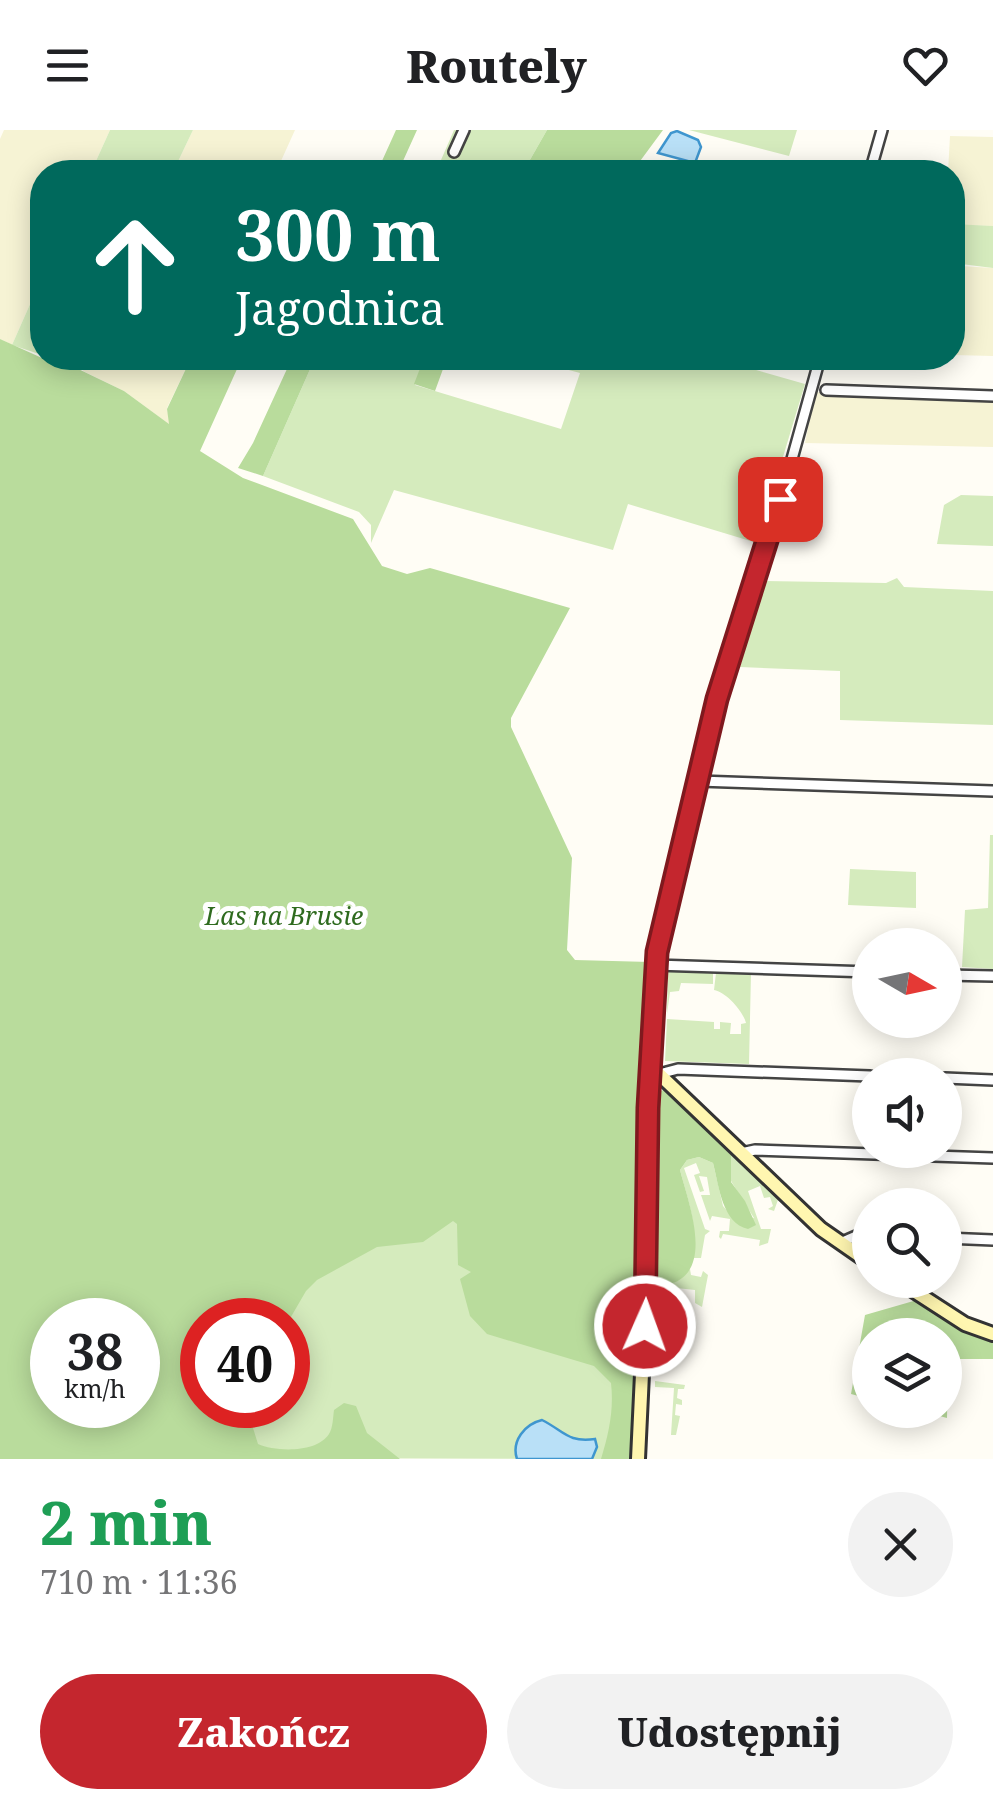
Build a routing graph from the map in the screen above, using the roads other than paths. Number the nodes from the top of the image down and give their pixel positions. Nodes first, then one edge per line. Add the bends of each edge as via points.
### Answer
1 (464, 130) edge
2 (882, 130) edge
3 (454, 152) dead end
4 (873, 160) edge
5 (817, 370) edge
6 (826, 390) dead end
7 (993, 396) edge
8 (698, 781) junction
9 (993, 792) edge
10 (656, 965) junction
11 (852, 971) edge
12 (962, 975) edge
13 (993, 976) edge
14 (655, 1074) junction
15 (852, 1075) edge
16 (962, 1079) edge
17 (993, 1080) edge
18 (741, 1153) junction
19 (993, 1158) edge
20 (852, 1238) edge
21 (962, 1239) edge
22 (993, 1240) edge
23 (840, 1243) junction
24 (852, 1251) edge
25 (925, 1298) edge
26 (993, 1334) edge
27 (638, 1459) edge

1 - 3 street
2 - 4 street
5 - 8 street
6 - 7 street
8 - 9 street
8 - 10 street
10 - 11 street
10 - 14 street
12 - 13 street
14 - 15 street via 678,1069
14 - 18 street
14 - 27 street via 648,1108
16 - 17 street
18 - 19 street
18 - 23 street
20 - 23 street
21 - 22 street
23 - 24 street
25 - 26 street

